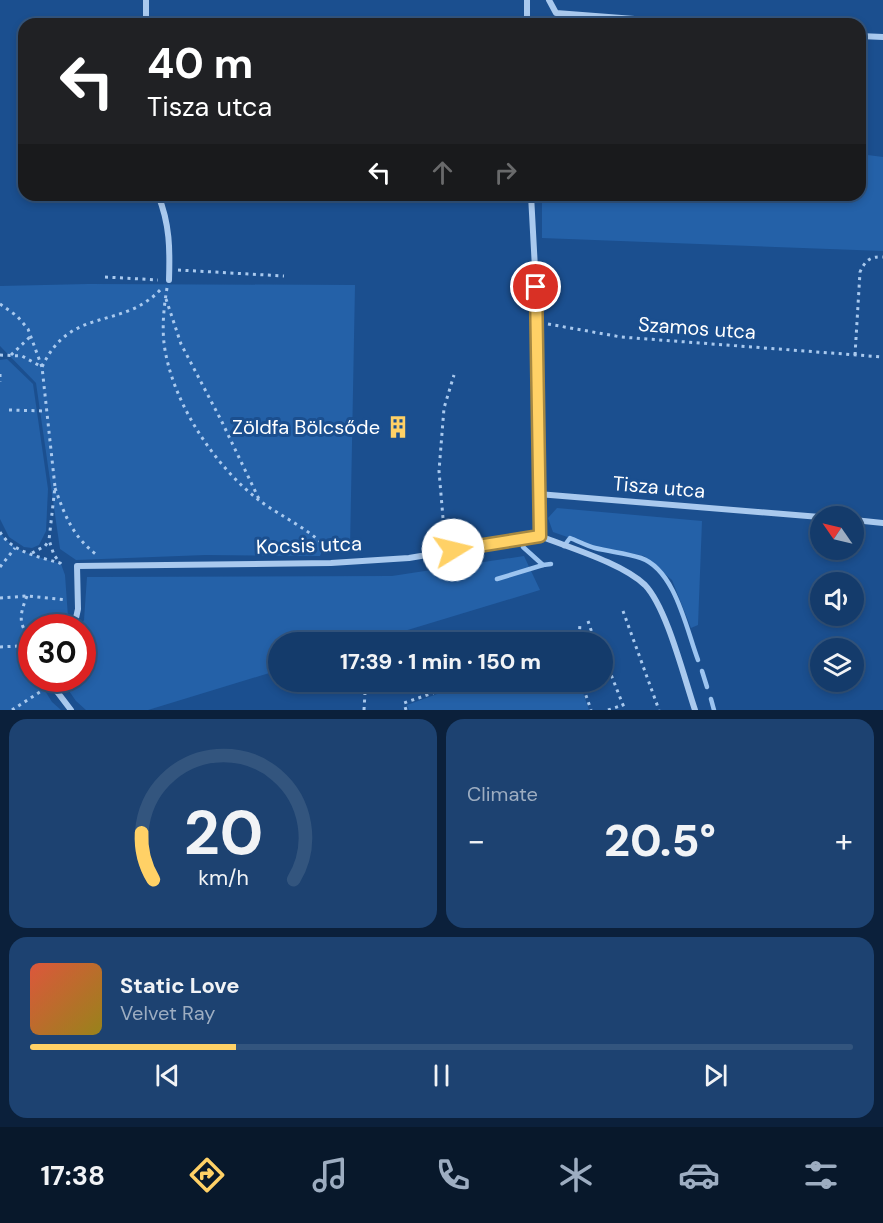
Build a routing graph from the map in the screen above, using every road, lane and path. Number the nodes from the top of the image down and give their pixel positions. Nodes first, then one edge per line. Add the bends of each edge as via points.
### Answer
1 (146, 0) edge
2 (527, 0) edge
3 (549, 0) edge
4 (146, 18) edge
5 (527, 18) edge
6 (621, 18) edge
7 (866, 36) edge
8 (883, 37) edge
9 (160, 201) edge
10 (531, 201) edge
11 (883, 257) edge
12 (169, 269) junction
13 (284, 276) dead end
14 (105, 277) dead end
15 (169, 280) junction
16 (165, 297) junction
17 (0, 304) edge
18 (537, 322) junction
19 (31, 336) junction
20 (0, 355) edge
21 (11, 355) junction
22 (855, 355) junction
23 (883, 357) edge
24 (42, 367) junction
25 (0, 374) edge
26 (454, 375) dead end
27 (0, 382) edge
28 (9, 410) dead end
29 (47, 411) junction
30 (55, 487) junction
31 (538, 494) junction
32 (260, 501) junction
33 (810, 517) edge
34 (443, 518) dead end
35 (864, 521) edge
36 (883, 523) edge
37 (0, 532) edge
38 (540, 536) junction
39 (49, 540) junction
40 (15, 548) junction
41 (31, 554) junction
42 (333, 562) junction
43 (114, 566) junction
44 (0, 567) edge
45 (27, 596) junction
46 (0, 598) edge
47 (77, 601) junction
48 (623, 611) dead end
49 (20, 614) edge
50 (76, 614) edge
51 (588, 621) dead end
52 (580, 623) dead end
53 (580, 632) edge
54 (592, 632) edge
55 (18, 646) edge
56 (0, 647) edge
57 (613, 680) edge
58 (36, 692) edge
59 (58, 692) edge
60 (365, 692) edge
61 (436, 692) edge
62 (585, 692) edge
63 (624, 708) edge
64 (12, 710) edge
65 (71, 710) edge
66 (364, 710) edge
67 (406, 710) edge
68 (591, 710) edge
69 (608, 710) edge
70 (659, 710) edge
71 (695, 710) edge

1 - 4 street
2 - 5 street
3 - 6 street via 556,13
7 - 8 street
9 - 12 street via 170,237
10 - 18 street
11 - 22 path via 868,259 860,272
12 - 13 path
12 - 15 street
14 - 15 path
15 - 16 path
15 - 24 path via 138,307 66,333
16 - 32 path via 181,344
16 - 32 path via 164,344 177,391 226,470
17 - 19 path via 17,316
18 - 22 path, Szamos utca via 621,337
18 - 31 street
19 - 21 path
19 - 24 path
20 - 21 path
21 - 24 path
22 - 23 path, Szamos utca
24 - 29 path
25 - 27 path
26 - 34 path via 444,408 439,471
28 - 29 path
29 - 30 path
30 - 39 path
30 - 43 path via 73,531 82,543
31 - 33 street, Tisza utca
31 - 38 street
32 - 42 path via 323,543
35 - 36 street
37 - 40 path
38 - 42 street, Kocsis utca via 409,558
38 - 71 street via 609,564 645,585 664,617
39 - 41 path
39 - 41 path via 61,564
40 - 41 path
40 - 44 path
42 - 43 street, Kocsis utca
43 - 47 street, Kocsis utca via 77,566
45 - 46 path
45 - 47 path
45 - 49 path
47 - 50 street
48 - 70 path
51 - 54 path
52 - 53 path
55 - 56 path
57 - 63 path
58 - 64 path
59 - 65 street
60 - 66 path
61 - 67 path via 404,703
62 - 68 path
63 - 69 path

